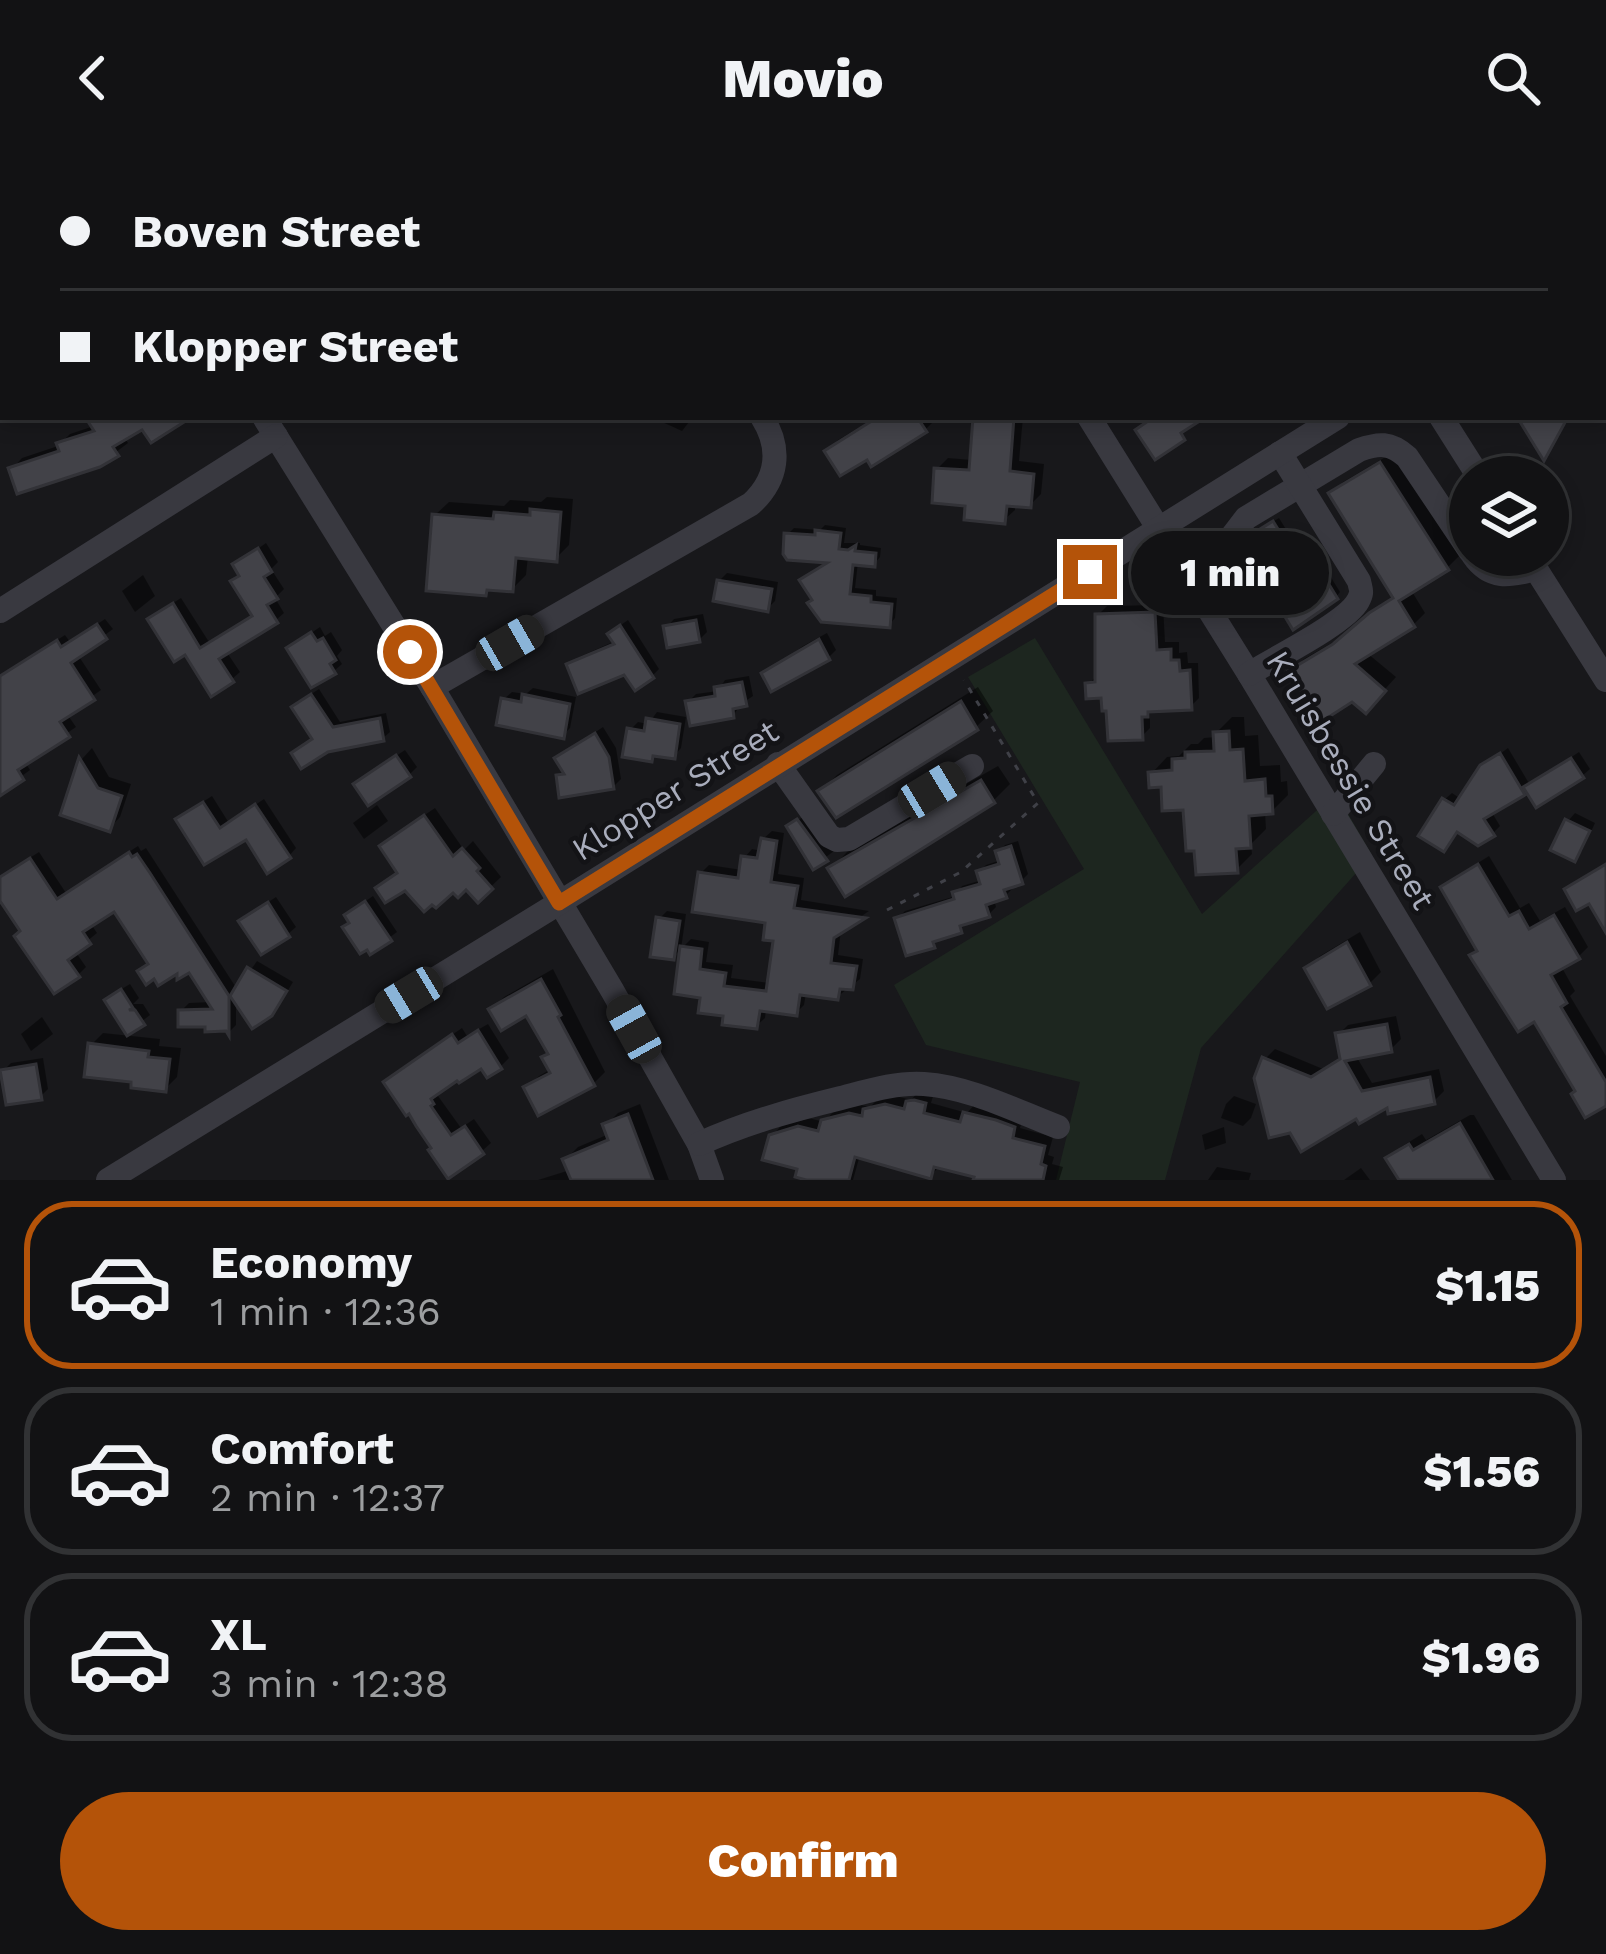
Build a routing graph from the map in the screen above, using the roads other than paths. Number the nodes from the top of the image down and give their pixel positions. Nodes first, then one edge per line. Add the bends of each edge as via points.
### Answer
1 (763, 420) edge
2 (1333, 420) edge
3 (1444, 420) edge
4 (1101, 421) edge
5 (272, 424) edge
6 (1280, 453) junction
7 (1466, 456) edge
8 (1299, 488) junction
9 (1449, 521) edge
10 (1160, 529) junction
11 (1541, 576) edge
12 (1193, 586) junction
13 (0, 611) edge
14 (1249, 674) junction
15 (1606, 680) edge
16 (432, 687) junction
17 (778, 764) junction
18 (1374, 764) dead end
19 (972, 766) dead end
20 (1333, 814) junction
21 (559, 903) junction
22 (1058, 1127) dead end
23 (699, 1144) junction
24 (108, 1180) edge
25 (712, 1180) edge
26 (1554, 1180) edge

1 - 16 street via 777,451 773,475 751,504
2 - 6 street, Klopper Street
3 - 7 street
4 - 10 street, Kruisbessie Street
5 - 13 street
5 - 16 street
6 - 8 street
6 - 10 street, Klopper Street
8 - 9 street via 1360,450 1395,446
8 - 12 street via 1239,524
8 - 14 street via 1361,592 1341,618
10 - 12 street, Kruisbessie Street
10 - 17 street, Klopper Street
11 - 15 street
12 - 14 street, Kruisbessie Street
14 - 20 street, Kruisbessie Street
16 - 21 street
17 - 19 street via 837,840
17 - 21 street, Klopper Street
18 - 20 street
20 - 26 street, Kruisbessie Street
21 - 23 street
21 - 24 street, Klopper Street
22 - 23 street via 965,1093 909,1084 746,1123
23 - 25 street

